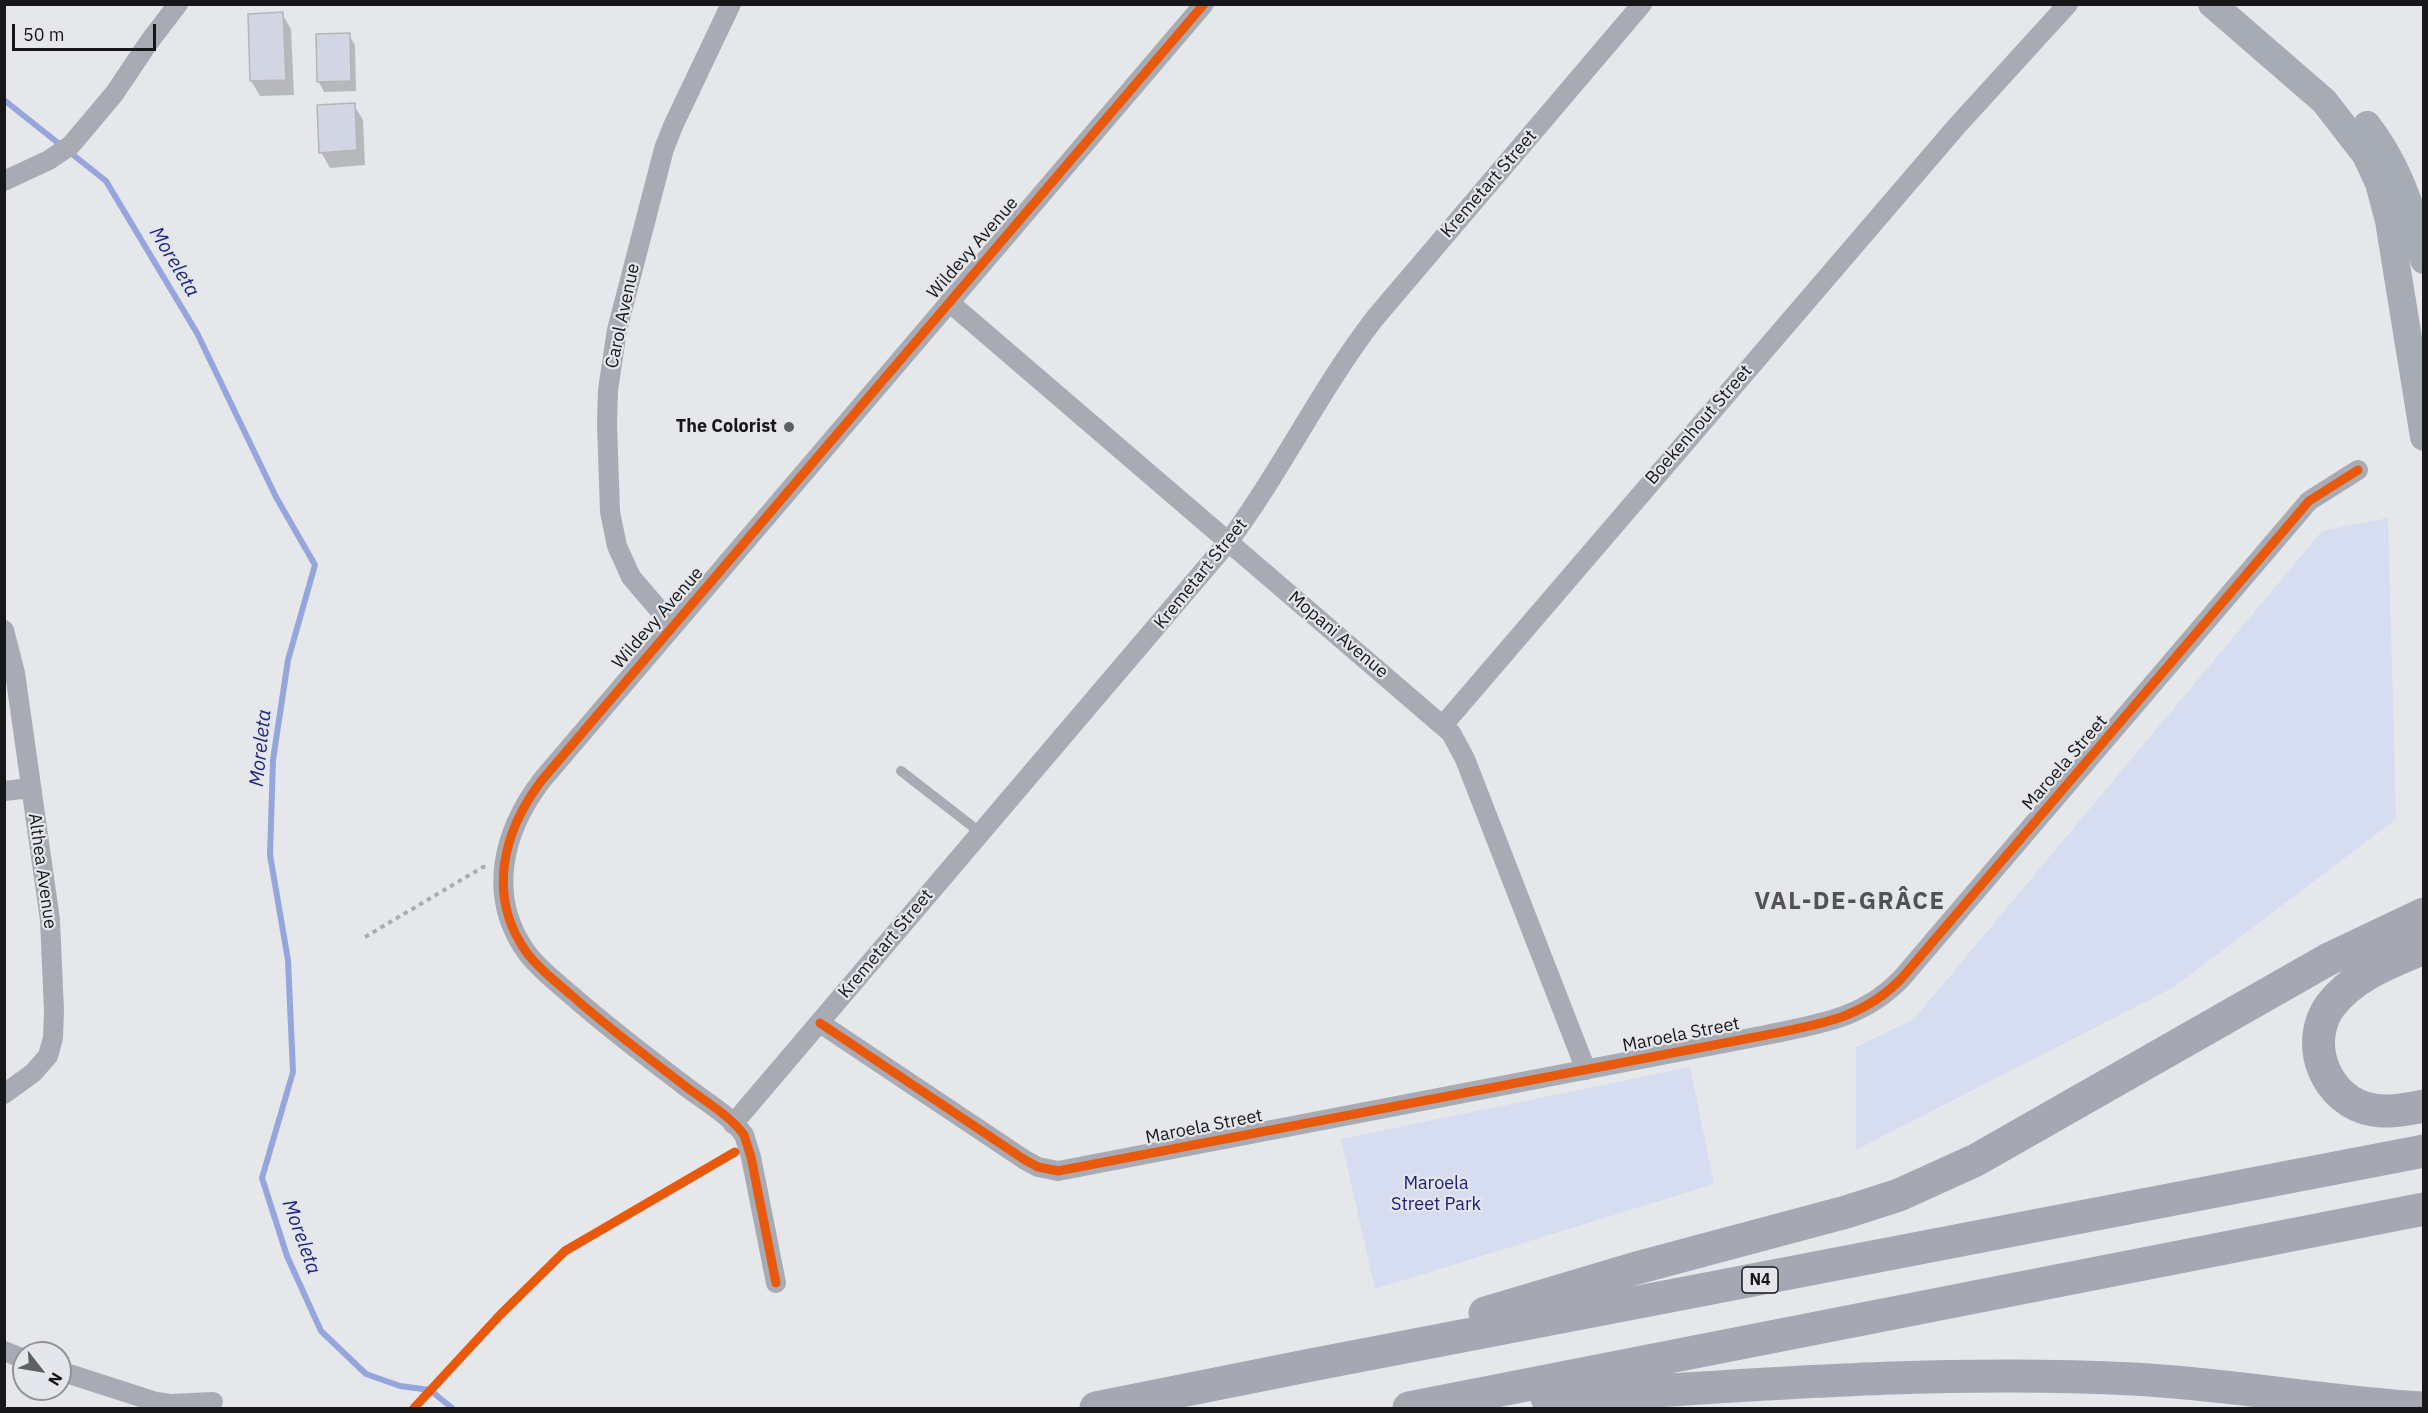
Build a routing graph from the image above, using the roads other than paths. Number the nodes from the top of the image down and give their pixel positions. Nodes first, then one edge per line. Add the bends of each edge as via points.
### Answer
1 (178, 4) edge
2 (731, 4) edge
3 (1204, 4) edge
4 (1642, 4) edge
5 (2052, 4) edge
6 (2068, 4) edge
7 (2212, 4) edge
8 (2239, 4) edge
9 (1956, 127) junction
10 (2366, 155) junction
11 (4, 181) edge
12 (2424, 260) edge
13 (949, 302) junction
14 (2424, 333) edge
15 (2424, 436) edge
16 (2358, 470) dead end
17 (1229, 541) junction
18 (673, 626) junction
19 (4, 630) edge
20 (1444, 724) junction
21 (901, 771) dead end
22 (31, 788) junction
23 (4, 791) edge
24 (981, 833) junction
25 (2424, 907) edge
26 (2410, 920) edge
27 (2424, 948) edge
28 (820, 1023) junction
29 (1586, 1070) junction
30 (4, 1095) edge
31 (2424, 1106) edge
32 (733, 1124) junction
33 (2424, 1151) edge
34 (2424, 1209) edge
35 (776, 1283) dead end
36 (1311, 1365) junction
37 (72, 1375) edge
38 (213, 1402) dead end
39 (1096, 1408) edge
40 (1413, 1408) edge
41 (2422, 1408) edge

1 - 11 street via 114,94 71,145
2 - 18 street, Carol Avenue via 664,149 623,304 608,390 610,512 617,546 631,577
3 - 13 street, Wildevy Avenue
4 - 17 street, Kremetart Street via 1369,326 1336,373 1266,491
5 - 9 street, Boekenhout Street
6 - 9 street, Boekenhout Street
7 - 10 main road via 2324,101
8 - 12 main road via 2336,90 2378,140 2408,200
9 - 20 street, Boekenhout Street
10 - 14 main road via 2400,218
10 - 15 main road via 2379,183 2389,221
13 - 17 street, Mopani Avenue
13 - 18 street, Wildevy Avenue
16 - 29 street, Maroela Street via 2309,501 1883,997 1865,1008 1821,1023
17 - 20 street, Mopani Avenue
17 - 24 street, Kremetart Street
18 - 32 street, Wildevy Avenue via 529,796 512,829 503,878 510,918 527,953 542,970 620,1037
19 - 22 street, Althea Avenue via 15,673
20 - 29 street, Mopani Avenue via 1465,759
21 - 24 lane
22 - 23 street
22 - 30 street, Althea Avenue via 50,920 53,1038 45,1060
24 - 28 street, Kremetart Street
25 - 26 highway
26 - 36 highway via 2327,960 1976,1160 1899,1195
27 - 31 highway via 2342,991 2328,1008 2319,1034 2325,1075 2347,1099 2383,1111
28 - 29 street, Maroela Street via 1017,1155 1052,1171
28 - 32 street, Kremetart Street
32 - 35 street, Wildevy Avenue via 748,1143
33 - 36 highway, N4
34 - 40 highway
36 - 39 highway, N4
37 - 38 street via 156,1402
40 - 41 highway via 1864,1378 2036,1376 2174,1382

